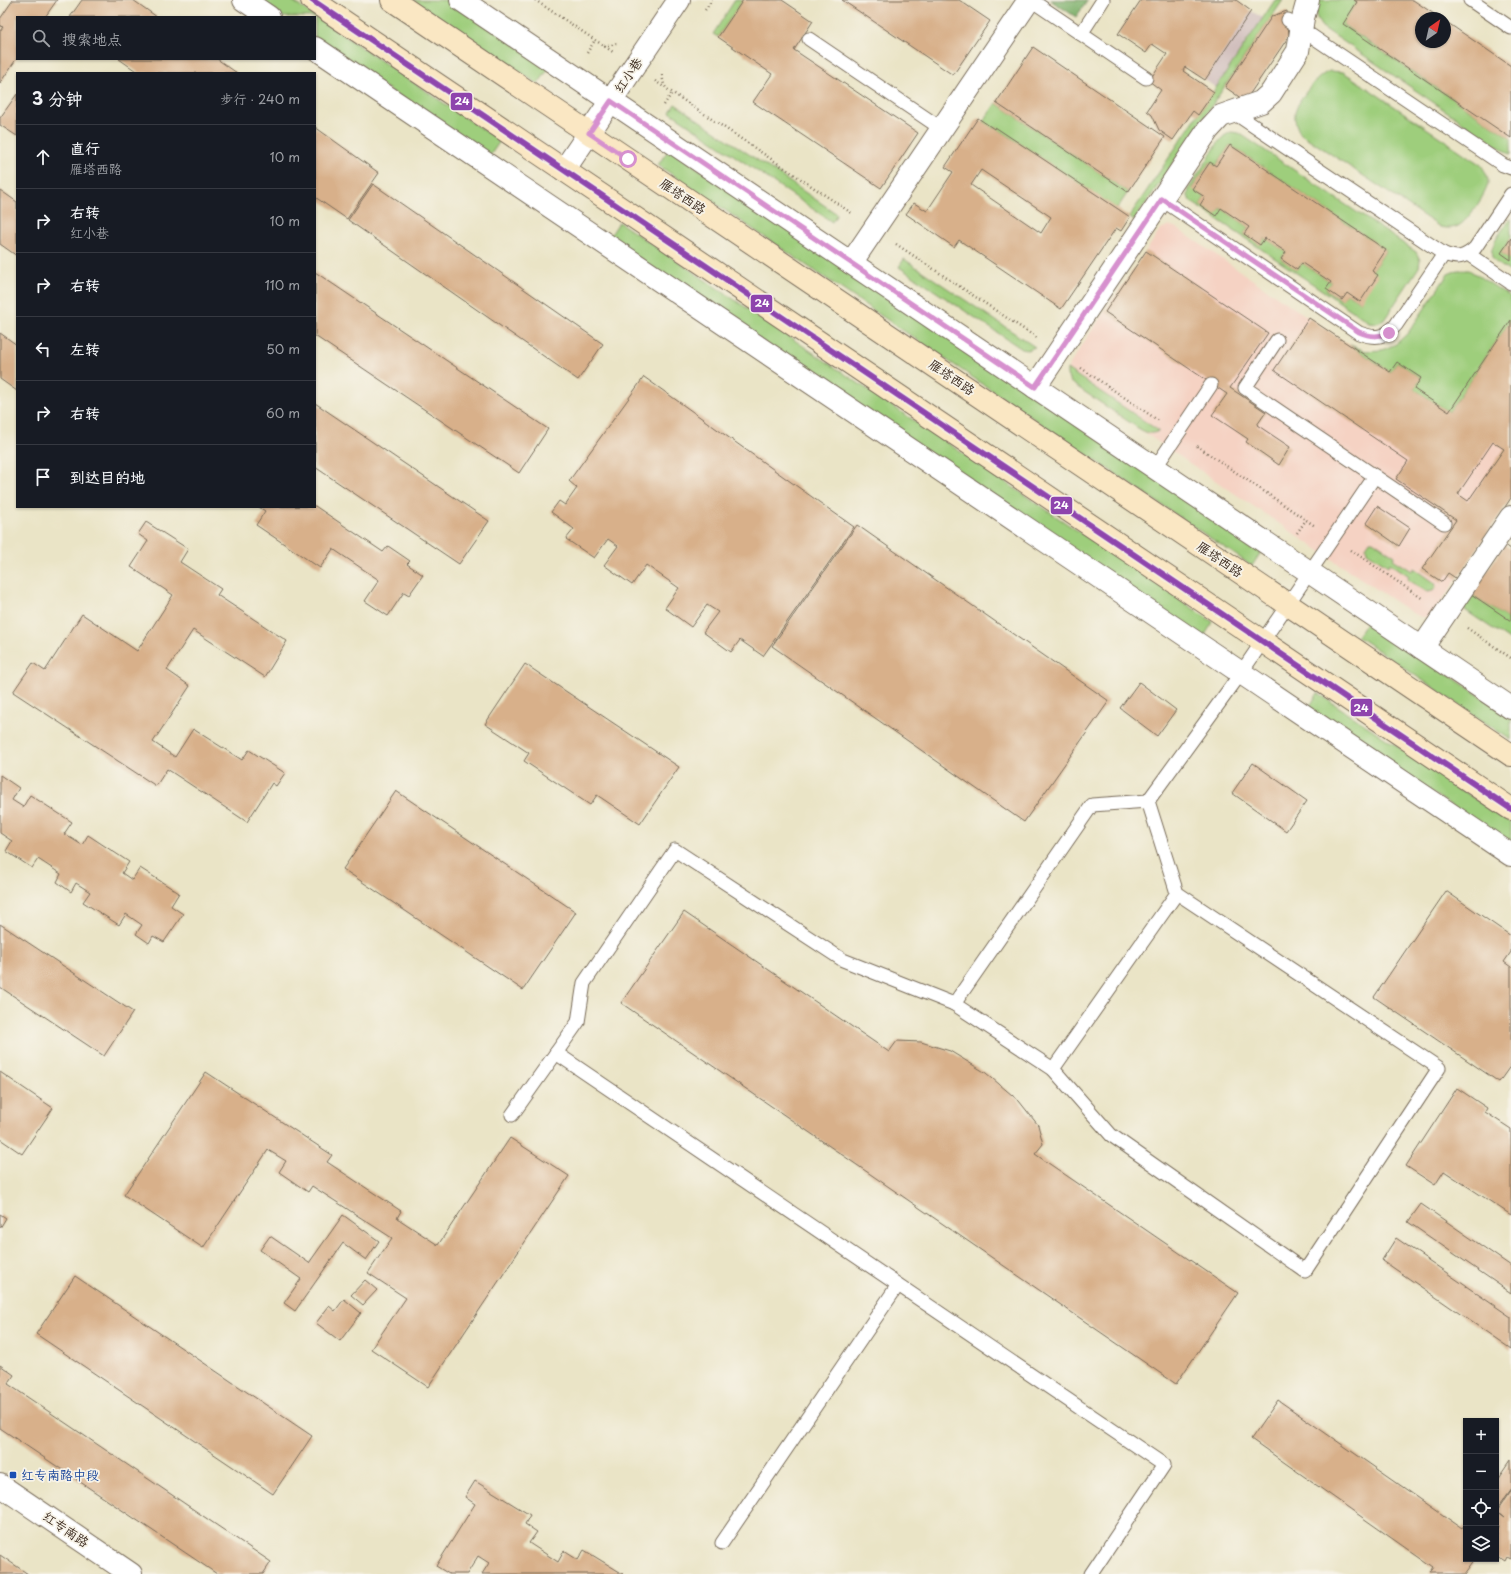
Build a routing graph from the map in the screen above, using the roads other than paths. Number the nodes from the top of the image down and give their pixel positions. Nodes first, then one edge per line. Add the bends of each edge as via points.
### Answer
1 (244, 0) edge
2 (312, 0) edge
3 (392, 0) edge
4 (461, 0) edge
5 (679, 0) edge
6 (1030, 0) edge
7 (1103, 0) edge
8 (1308, 0) edge
9 (1470, 0) edge
10 (268, 16) edge
11 (1295, 24) junction
12 (1511, 28) edge
13 (1080, 34) junction
14 (809, 40) dead end
15 (316, 49) edge
16 (1146, 78) dead end
17 (611, 101) junction
18 (1233, 112) junction
19 (942, 129) junction
20 (589, 133) junction
21 (1511, 168) edge
22 (564, 170) junction
23 (1511, 194) edge
24 (1162, 199) junction
25 (1444, 254) junction
26 (1468, 254) junction
27 (851, 263) junction
28 (1511, 283) edge
29 (1277, 340) dead end
30 (1211, 385) dead end
31 (1035, 387) junction
32 (1155, 468) junction
33 (1375, 476) junction
34 (1511, 517) edge
35 (1444, 523) dead end
36 (1310, 572) junction
37 (1288, 604) junction
38 (1262, 641) junction
39 (1422, 648) junction
40 (1241, 673) junction
41 (1511, 708) edge
42 (1511, 755) edge
43 (1148, 801) junction
44 (1511, 809) edge
45 (1511, 855) edge
46 (1177, 893) junction
47 (954, 1004) junction
48 (556, 1053) junction
49 (1053, 1069) junction
50 (512, 1115) dead end
51 (898, 1285) junction
52 (0, 1485) edge
53 (722, 1543) dead end
54 (131, 1574) edge
55 (1091, 1574) edge

1 - 10 street
2 - 22 main road
3 - 20 main road, 雁塔西路
4 - 17 street
5 - 17 street, 红小巷
6 - 13 lane
6 - 19 street
7 - 13 lane
8 - 11 street via 1303,18
9 - 12 lane
11 - 18 street via 1298,50 1271,93 1261,102
11 - 21 lane
13 - 16 lane
14 - 19 lane
15 - 40 street
17 - 20 street, 红小巷
17 - 27 street
18 - 24 street via 1221,116 1211,126
18 - 25 lane
19 - 27 street
20 - 22 street, 红小巷
20 - 37 main road, 雁塔西路
22 - 38 main road
23 - 26 lane via 1475,248
24 - 25 lane via 1359,332 1369,336 1389,333
24 - 31 street
25 - 26 lane via 1460,258
26 - 28 lane
27 - 31 street
29 - 33 lane via 1245,388
30 - 32 lane
31 - 32 street
32 - 36 street
33 - 35 lane
33 - 36 lane
34 - 39 street
36 - 37 lane
36 - 39 street
37 - 38 lane
37 - 42 main road, 雁塔西路
38 - 40 lane
38 - 44 main road
39 - 41 street
40 - 43 lane
40 - 45 street
43 - 46 lane
43 - 47 lane via 1092,804
46 - 49 lane
46 - 49 lane via 1439,1068 1305,1271 1111,1135
47 - 48 lane via 843,960 675,850 584,983 578,1022
47 - 49 lane
48 - 50 lane
48 - 51 lane
51 - 53 lane
51 - 55 lane via 1164,1465
52 - 54 street, 红专南路

